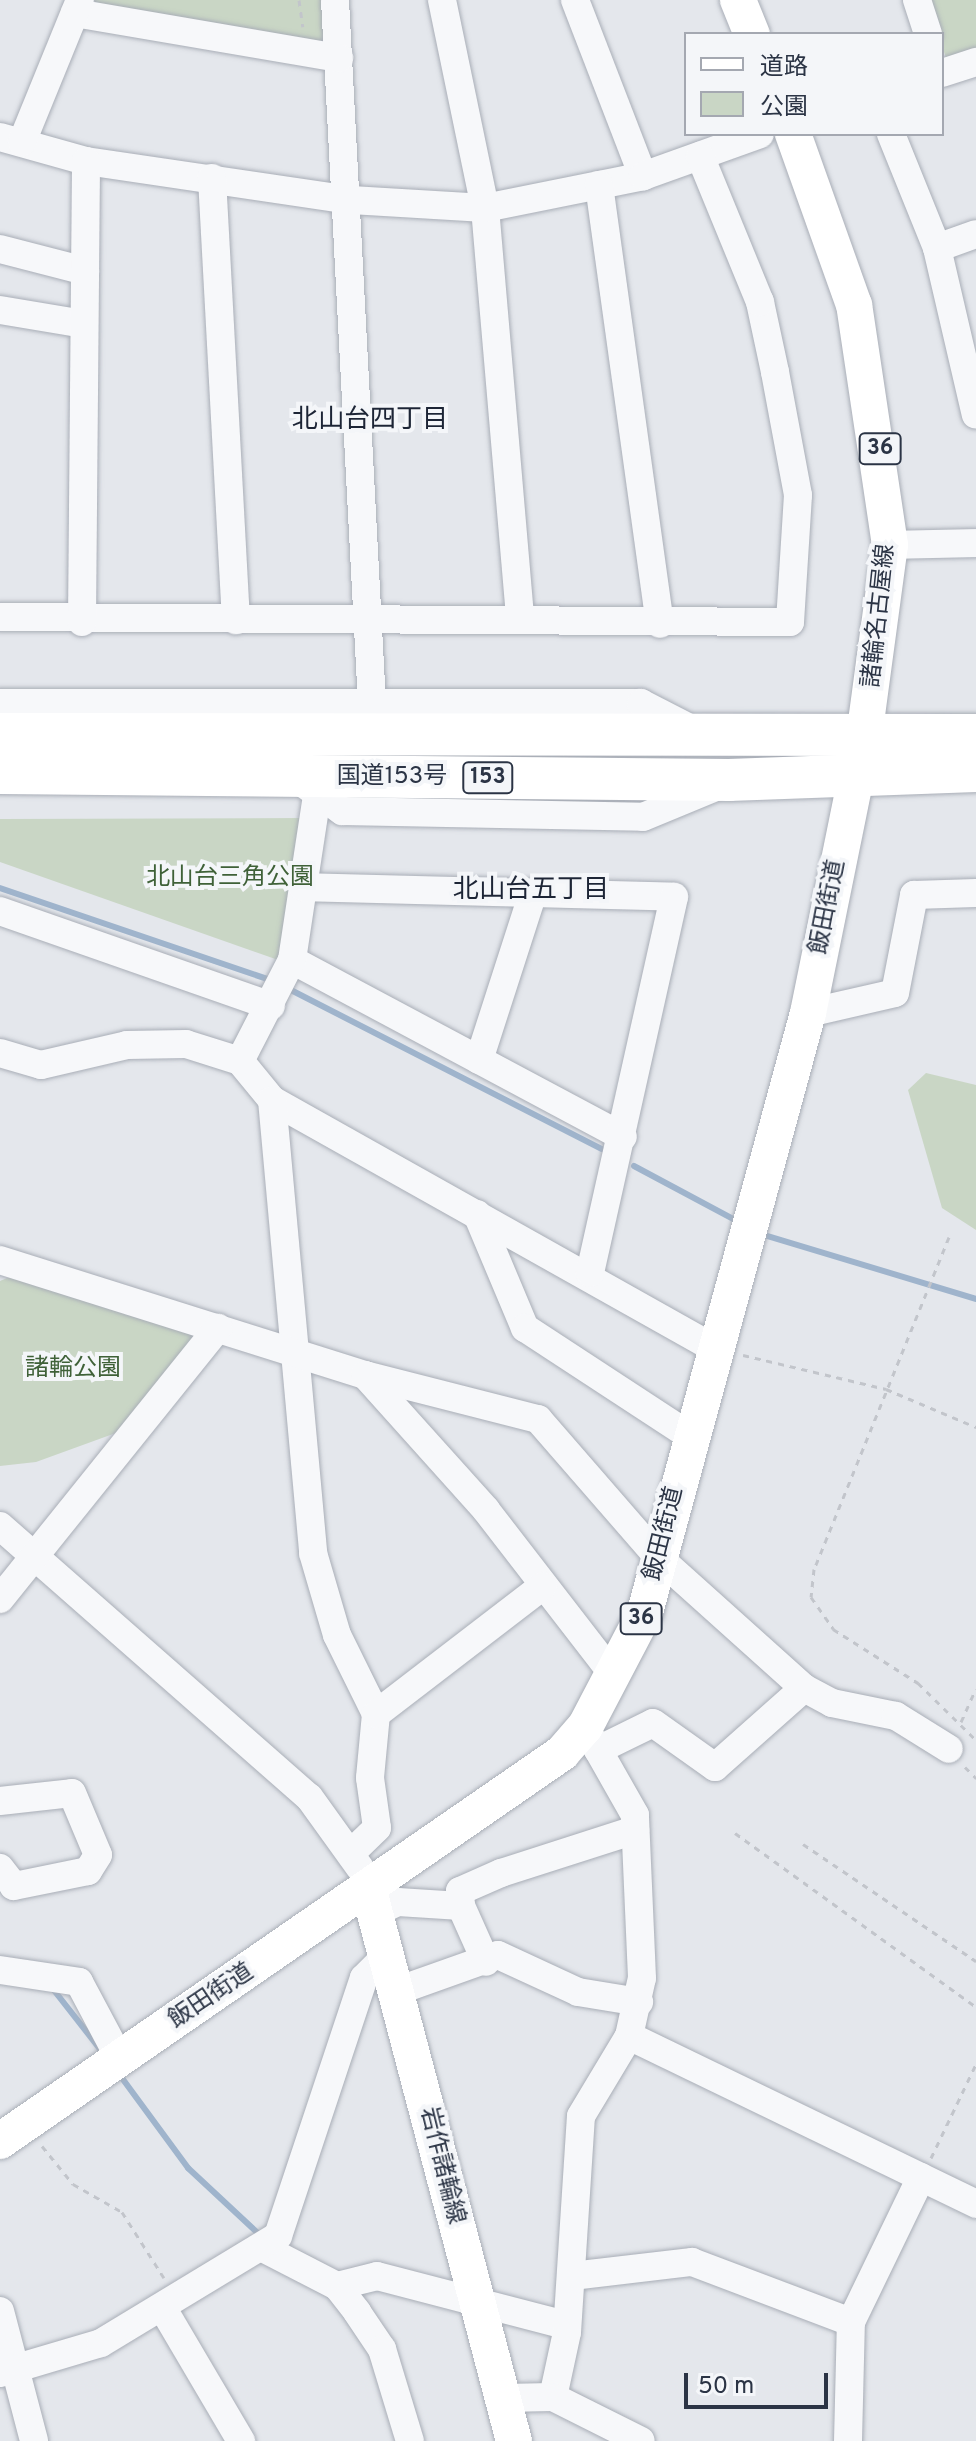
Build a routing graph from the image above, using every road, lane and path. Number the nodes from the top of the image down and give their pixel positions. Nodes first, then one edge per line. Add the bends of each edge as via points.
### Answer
1 (299, 0) edge
2 (335, 0) edge
3 (442, 0) edge
4 (575, 0) edge
5 (738, 0) edge
6 (917, 0) edge
7 (77, 6) edge
8 (308, 31) dead end
9 (751, 32) edge
10 (927, 32) edge
11 (339, 58) junction
12 (976, 62) edge
13 (944, 72) edge
14 (755, 136) edge
15 (794, 136) edge
16 (892, 136) edge
17 (11, 140) edge
18 (700, 156) junction
19 (86, 161) junction
20 (643, 176) junction
21 (212, 178) junction
22 (599, 185) junction
23 (351, 200) junction
24 (485, 208) junction
25 (976, 234) edge
26 (937, 248) junction
27 (0, 249) edge
28 (85, 271) junction
29 (0, 310) edge
30 (84, 324) junction
31 (976, 415) edge
32 (976, 543) edge
33 (890, 545) junction
34 (0, 617) edge
35 (520, 619) junction
36 (236, 620) junction
37 (82, 622) junction
38 (370, 622) junction
39 (660, 624) junction
40 (0, 703) edge
41 (372, 703) junction
42 (0, 734) edge
43 (976, 735) edge
44 (705, 738) junction
45 (860, 756) junction
46 (976, 771) edge
47 (0, 773) edge
48 (306, 786) junction
49 (303, 887) junction
50 (533, 893) junction
51 (976, 893) edge
52 (0, 911) edge
53 (281, 984) junction
54 (808, 1013) junction
55 (0, 1053) edge
56 (479, 1060) junction
57 (240, 1061) junction
58 (272, 1100) junction
59 (623, 1137) junction
60 (477, 1214) junction
61 (949, 1237) dead end
62 (0, 1260) edge
63 (590, 1273) junction
64 (218, 1328) junction
65 (712, 1347) junction
66 (293, 1350) junction
67 (365, 1375) junction
68 (886, 1389) junction
69 (976, 1427) edge
70 (690, 1436) junction
71 (0, 1526) edge
72 (35, 1555) junction
73 (659, 1558) junction
74 (543, 1586) junction
75 (0, 1599) edge
76 (615, 1677) junction
77 (804, 1688) junction
78 (976, 1689) edge
79 (376, 1714) junction
80 (961, 1722) junction
81 (592, 1739) junction
82 (976, 1740) edge
83 (949, 1749) dead end
84 (0, 1801) edge
85 (635, 1830) junction
86 (735, 1833) dead end
87 (803, 1844) dead end
88 (353, 1851) junction
89 (0, 1868) edge
90 (372, 1902) junction
91 (461, 1906) junction
92 (388, 1954) junction
93 (976, 1961) edge
94 (486, 1962) junction
95 (0, 1970) edge
96 (397, 1991) junction
97 (639, 2002) junction
98 (976, 2007) edge
99 (629, 2036) junction
100 (120, 2059) junction
101 (976, 2064) edge
102 (14, 2132) edge
103 (921, 2177) junction
104 (976, 2204) edge
105 (263, 2248) junction
106 (572, 2276) junction
107 (337, 2286) junction
108 (476, 2300) junction
109 (170, 2302) junction
110 (0, 2311) edge
111 (851, 2322) junction
112 (565, 2325) junction
113 (8, 2370) edge
114 (553, 2397) junction
115 (502, 2398) junction
116 (624, 2438) edge
117 (34, 2441) edge
118 (241, 2441) edge
119 (410, 2441) edge
120 (514, 2441) edge
121 (848, 2441) edge

1 - 8 path via 300,24
2 - 11 street
3 - 24 street
4 - 20 street
5 - 9 main road
6 - 10 street
7 - 11 street
7 - 17 street
11 - 23 street
12 - 13 street
14 - 18 street
15 - 33 main road, 諸輪名古屋線 / 36 via 854,305
16 - 26 street
17 - 19 street
18 - 20 street
18 - 39 street via 760,302 775,372 798,495 790,622
19 - 21 street
19 - 28 street
20 - 22 street
21 - 23 street
21 - 36 street
22 - 24 street
22 - 39 street
23 - 24 street
23 - 38 street
24 - 35 street
25 - 26 street
26 - 31 street
27 - 28 street
28 - 30 street
29 - 30 street
30 - 37 street
32 - 33 street
33 - 45 main road, 諸輪名古屋線 / 36
34 - 37 street
35 - 38 street
35 - 39 street
36 - 37 street
36 - 38 street
38 - 41 street
40 - 41 street
41 - 44 street via 641,703
42 - 44 highway, 国道153号 / 153
43 - 45 highway, 国道153号 / 153
44 - 45 highway, 国道153号 / 153
45 - 46 highway, 国道153号 / 153
45 - 48 highway, 国道153号 / 153 via 729,780
45 - 54 main road, 飯田街道 / 36
47 - 48 highway, 国道153号 / 153
48 - 49 street
49 - 50 street
49 - 53 street
50 - 56 street
50 - 59 street via 674,897
51 - 54 street via 914,895 895,993
52 - 53 street
53 - 56 street
53 - 57 street
54 - 65 main road, 飯田街道 / 36
55 - 57 street via 41,1065 127,1045 186,1044
56 - 59 street
57 - 58 street
58 - 60 street
58 - 66 street
59 - 63 street
60 - 63 street
60 - 70 street via 525,1328
61 - 68 path
62 - 64 street
63 - 65 street
64 - 66 street
64 - 72 street
65 - 68 path
65 - 70 main road, 飯田街道 / 36
66 - 67 street
66 - 79 street via 313,1553 337,1635
67 - 73 street via 538,1419
67 - 74 street via 486,1510
68 - 69 path
68 - 80 path via 814,1569 811,1597 845,1639 918,1683
70 - 73 main road, 飯田街道 / 36
71 - 72 street
72 - 75 street
72 - 88 street via 309,1797
73 - 76 main road, 飯田街道 / 36 via 645,1612
73 - 77 street
74 - 76 street
74 - 79 street
76 - 81 main road, 飯田街道 / 36
77 - 81 street via 715,1767 653,1723
77 - 83 street via 832,1703 896,1716
78 - 80 path
79 - 88 street via 370,1778 377,1828
80 - 82 path
81 - 85 street via 635,1815
81 - 90 main road, 飯田街道 / 36 via 562,1753
84 - 89 street via 68,1791 98,1855 88,1871 14,1886
85 - 91 street via 501,1873 460,1891
85 - 97 street
86 - 98 path
87 - 93 path
88 - 90 street
90 - 91 street
90 - 92 main road, 岩作諸輪線
90 - 100 main road, 飯田街道
91 - 94 street
92 - 96 main road, 岩作諸輪線
92 - 105 street via 364,1978 290,2218
94 - 96 street
94 - 97 street via 498,1955 578,1992
95 - 100 street via 79,1982
96 - 108 main road, 岩作諸輪線
97 - 99 street
99 - 103 street
99 - 106 street via 581,2116
100 - 102 main road, 飯田街道
101 - 103 path
102 - 109 path via 73,2184 122,2212
103 - 104 street
103 - 111 street
105 - 107 street
105 - 109 street
106 - 111 street via 692,2262
106 - 112 street
107 - 108 street via 377,2276
107 - 119 street via 382,2349
108 - 112 street
108 - 115 main road, 岩作諸輪線
109 - 113 street via 101,2343
109 - 118 street
110 - 113 street
111 - 121 street
112 - 114 street
113 - 117 street
114 - 115 street
114 - 116 street
115 - 120 main road, 岩作諸輪線

